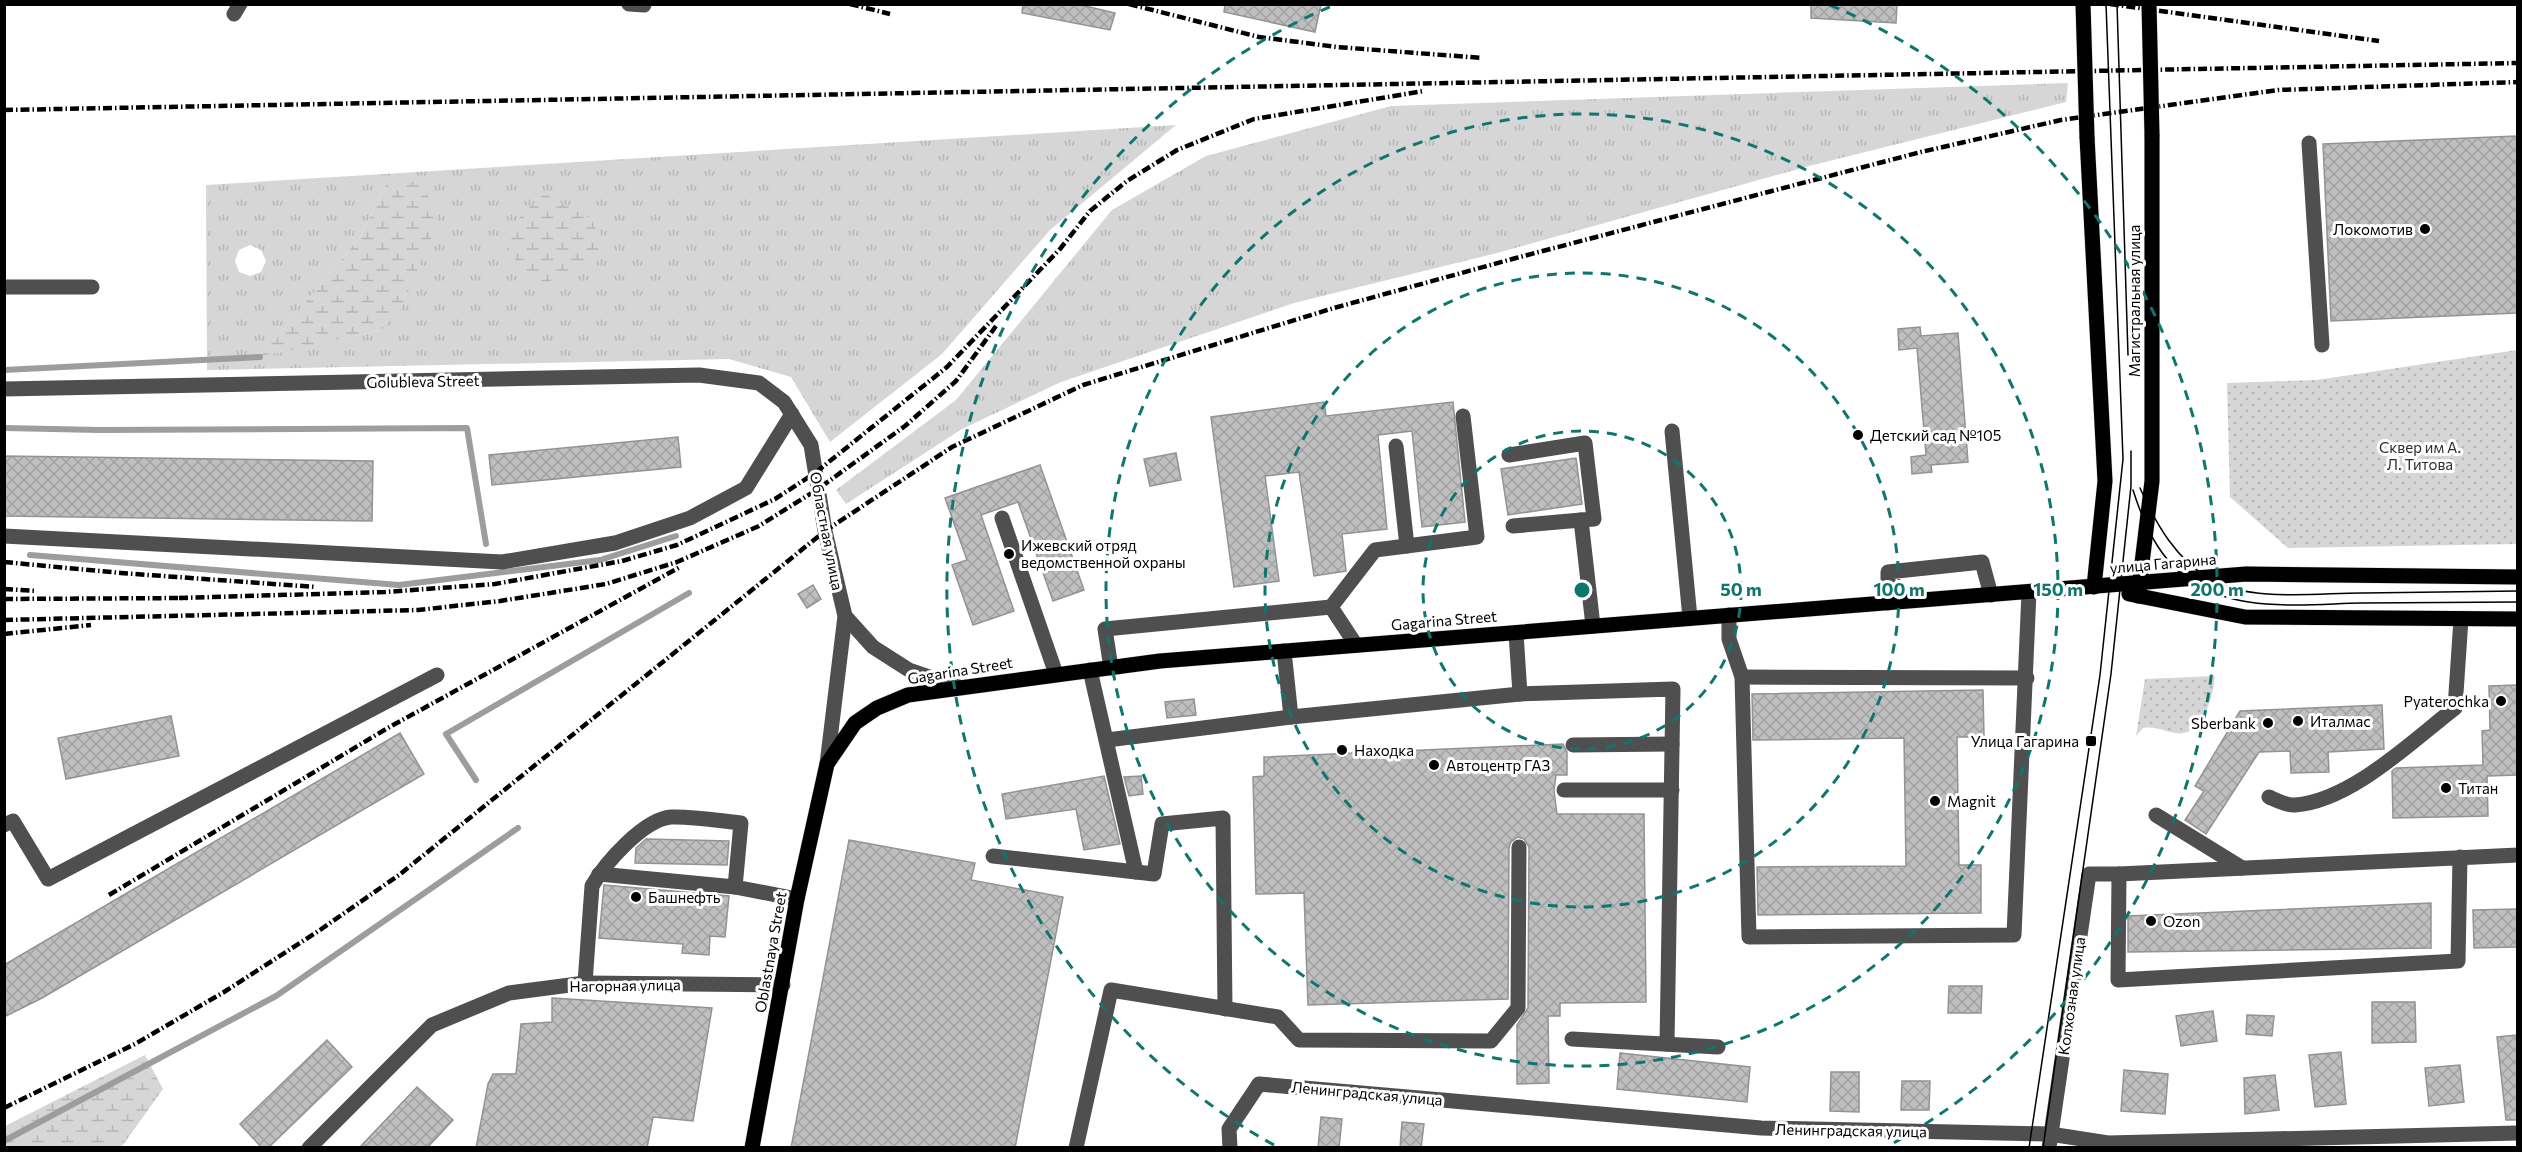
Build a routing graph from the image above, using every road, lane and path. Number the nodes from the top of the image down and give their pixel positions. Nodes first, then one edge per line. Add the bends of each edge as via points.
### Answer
1 (2083, 4) edge
2 (2149, 4) edge
3 (2309, 143) dead end
4 (4, 287) edge
5 (92, 287) dead end
6 (2322, 345) dead end
7 (4, 389) edge
8 (792, 414) junction
9 (1463, 416) dead end
10 (1672, 431) dead end
11 (811, 445) joint
12 (1396, 446) dead end
13 (1509, 454) dead end
14 (1002, 518) dead end
15 (1581, 520) junction
16 (1513, 526) dead end
17 (4, 536) edge
18 (1407, 546) junction
19 (2517, 577) edge
20 (2094, 587) junction
21 (2139, 590) junction
22 (2029, 592) junction
23 (1991, 595) junction
24 (1888, 603) junction
25 (1331, 607) junction
26 (1729, 615) junction
27 (845, 616) junction
28 (1690, 618) junction
29 (2461, 619) junction
30 (2517, 619) edge
31 (1593, 626) junction
32 (1516, 633) junction
33 (1356, 645) junction
34 (1284, 651) junction
35 (1111, 668) junction
36 (1090, 670) junction
37 (437, 675) dead end
38 (1056, 675) junction
39 (1742, 677) junction
40 (2027, 678) junction
41 (959, 687) junction
42 (1520, 694) junction
43 (1291, 717) junction
44 (1107, 740) junction
45 (1672, 744) junction
46 (1573, 745) dead end
47 (827, 764) junction
48 (1564, 790) dead end
49 (1672, 790) junction
50 (2269, 797) dead end
51 (2156, 815) dead end
52 (4, 825) edge
53 (1519, 847) dead end
54 (2517, 855) edge
55 (993, 856) dead end
56 (2460, 857) junction
57 (2242, 868) junction
58 (1136, 872) junction
59 (599, 874) junction
60 (2119, 874) junction
61 (735, 887) junction
62 (797, 899) junction
63 (585, 983) junction
64 (783, 985) junction
65 (1225, 1009) junction
66 (1572, 1039) dead end
67 (1667, 1044) junction
68 (1718, 1047) dead end
69 (2517, 1133) edge
70 (2050, 1141) edge
71 (309, 1148) edge
72 (752, 1148) edge
73 (1076, 1148) edge
74 (1230, 1148) edge

1 - 20 main road, bridge via 2104,481
2 - 21 main road, Магистральная улица, bridge via 2152,481
3 - 6 street
4 - 5 street
7 - 8 street, Golubleva Street via 699,375 759,383 784,402
8 - 11 street, Golubleva Street
8 - 17 street via 746,488 690,518 615,543 502,562
9 - 18 street via 1477,537
10 - 28 street
11 - 27 street, Областная улица via 825,531
12 - 18 street
13 - 15 street via 1585,443 1594,519
14 - 38 street
15 - 16 street
15 - 31 street
18 - 25 street via 1375,550
19 - 21 main road, улица Гагарина via 2246,574
20 - 21 main road, улица Гагарина
20 - 22 main road, Gagarina Street
21 - 29 main road, улица Гагарина via 2245,617
22 - 23 main road, Gagarina Street
22 - 40 street
23 - 24 main road, Gagarina Street
23 - 24 street via 1982,562 1888,572
24 - 26 main road, Gagarina Street
25 - 33 street
25 - 35 street via 1105,629
26 - 28 main road, Gagarina Street
26 - 39 street via 1729,639
27 - 41 street via 873,647 891,659 909,670
27 - 47 street
28 - 31 main road, Gagarina Street
29 - 30 main road, улица Гагарина
29 - 50 street via 2455,708 2371,772 2333,795 2293,806
31 - 32 main road, Gagarina Street
32 - 33 main road, Gagarina Street
32 - 42 street
33 - 34 main road, Gagarina Street
34 - 35 main road, Gagarina Street
34 - 43 street
35 - 36 main road, Gagarina Street
36 - 38 main road, Gagarina Street
36 - 44 street
37 - 52 street via 48,879 13,821
38 - 41 main road, Gagarina Street
39 - 40 street
39 - 40 street via 1749,937 2014,935
41 - 47 main road, Gagarina Street via 908,695 877,708 855,723
42 - 43 street
42 - 45 street via 1674,689
43 - 44 street
44 - 58 street
45 - 46 street
45 - 49 street
47 - 62 main road, Oblastnaya Street
48 - 49 street
49 - 67 street
51 - 57 street
53 - 65 street via 1518,1008 1491,1041 1299,1040 1278,1017
54 - 56 street
55 - 58 street
56 - 57 street
56 - 60 street via 2458,961 2118,980
57 - 60 street
58 - 65 street via 1154,874 1162,824 1223,818
59 - 61 street
59 - 61 street via 635,836 669,817 721,821 741,823
59 - 63 street via 592,886
60 - 70 street, Колхозная улица via 2089,874
61 - 62 street
62 - 64 main road, Oblastnaya Street
63 - 64 street, Нагорная улица
63 - 71 street, Нагорная улица via 509,993 432,1025
64 - 72 main road, Oblastnaya Street
65 - 73 street via 1111,990
66 - 67 street
67 - 68 street
69 - 70 street, Ленинградская улица
70 - 74 street, Ленинградская улица via 1761,1128 1259,1084 1229,1129

